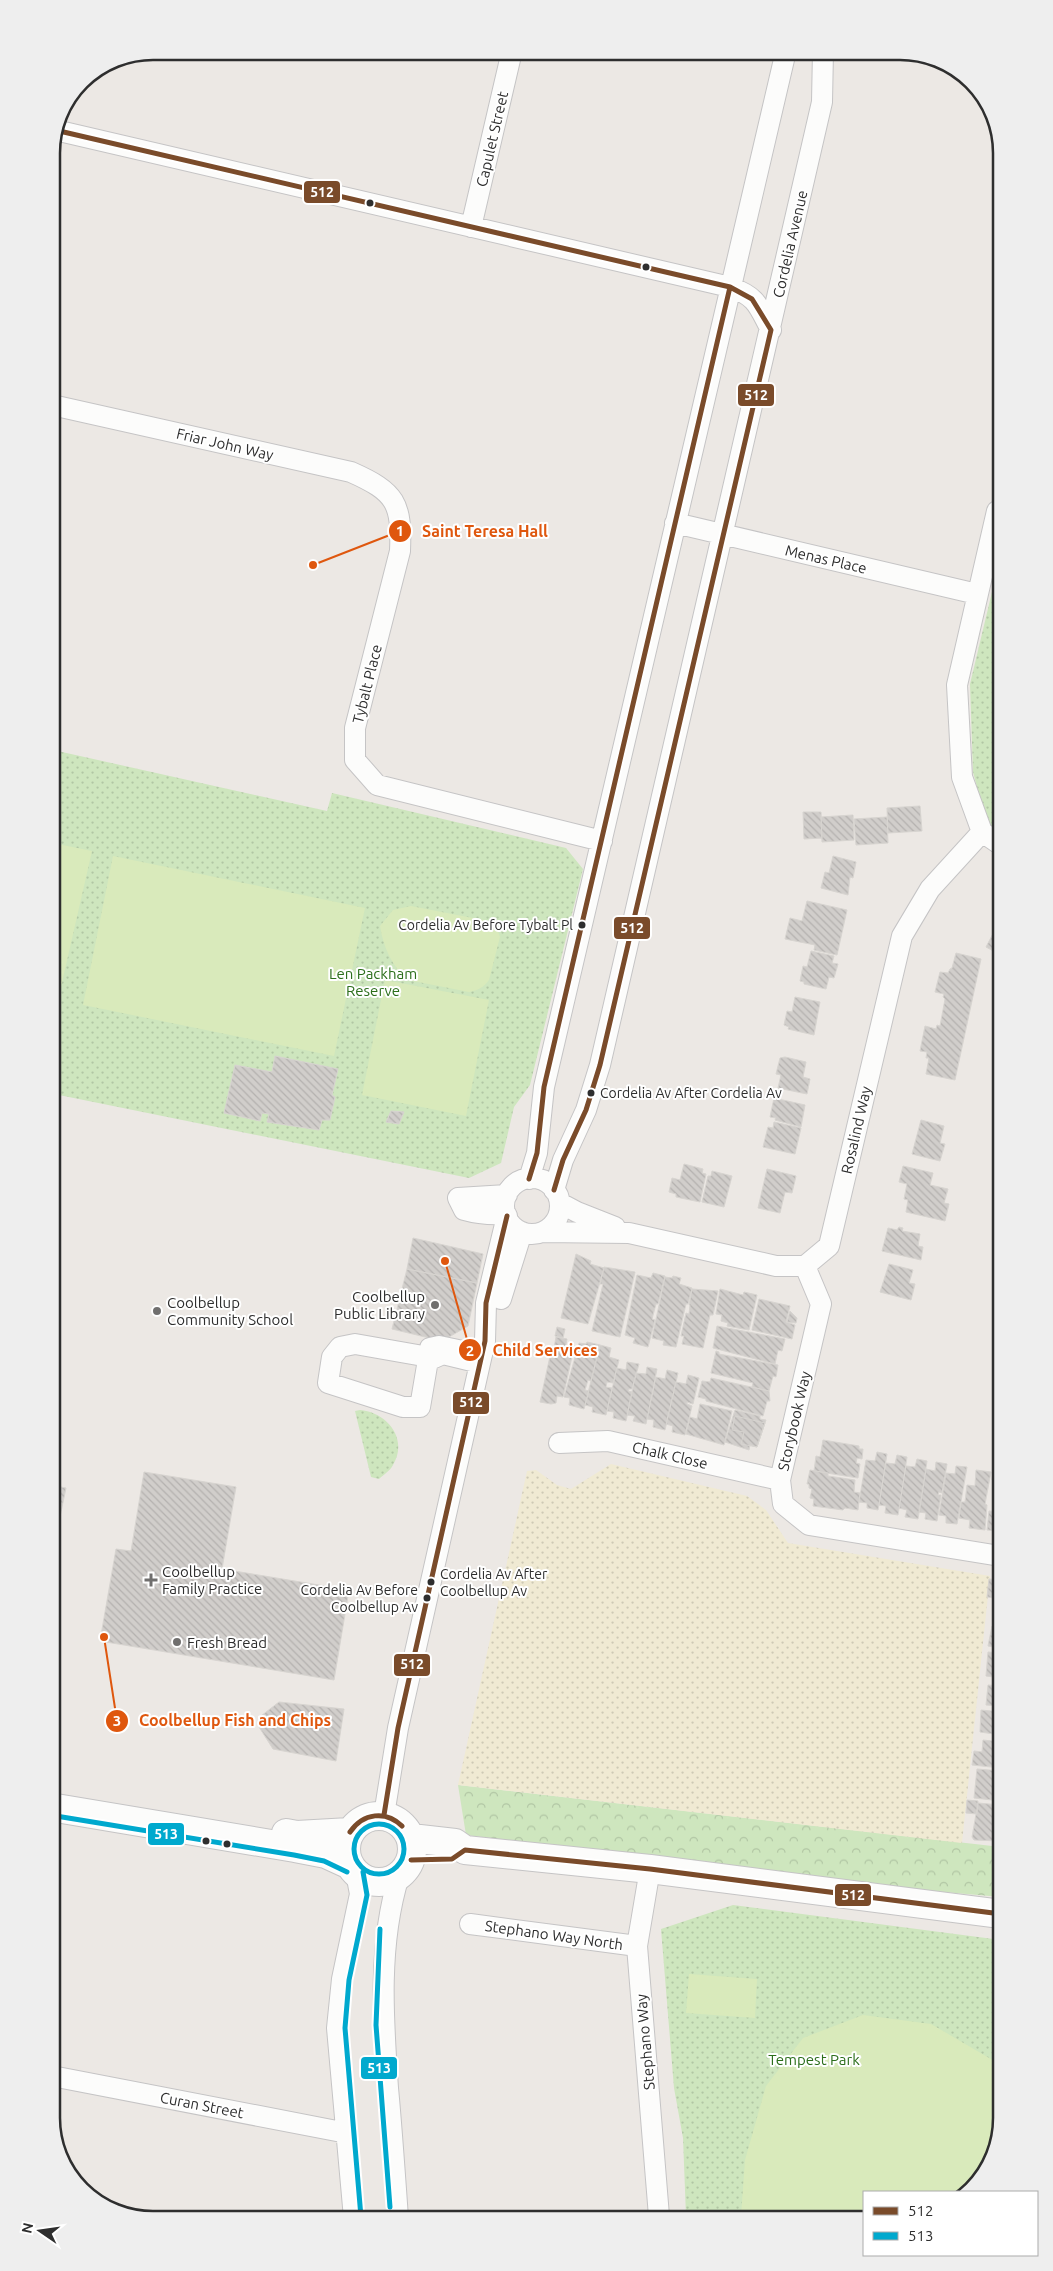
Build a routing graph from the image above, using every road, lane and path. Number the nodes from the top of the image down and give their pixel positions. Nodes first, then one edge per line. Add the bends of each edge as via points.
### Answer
1 (510, 60) edge
2 (784, 60) edge
3 (823, 60) edge
4 (63, 132) edge
5 (471, 227) junction
6 (730, 287) junction
7 (771, 330) junction
8 (60, 407) edge
9 (392, 497) joint
10 (675, 523) junction
11 (993, 528) edge
12 (723, 535) junction
13 (977, 594) junction
14 (990, 838) edge
15 (602, 841) junction
16 (529, 1179) junction
17 (557, 1196) junction
18 (458, 1198) dead end
19 (506, 1208) junction
20 (522, 1232) junction
21 (543, 1232) junction
22 (629, 1233) junction
23 (805, 1266) junction
24 (482, 1353) junction
25 (429, 1357) junction
26 (559, 1444) dead end
27 (780, 1480) junction
28 (993, 1555) edge
29 (60, 1793) edge
30 (60, 1809) edge
31 (384, 1815) junction
32 (350, 1832) junction
33 (407, 1858) junction
34 (353, 1869) junction
35 (650, 1870) junction
36 (993, 1913) edge
37 (470, 1924) dead end
38 (637, 1946) junction
39 (60, 2078) edge
40 (347, 2133) junction
41 (353, 2211) edge
42 (397, 2211) edge
43 (659, 2211) edge

1 - 5 street, Capulet Street
2 - 6 street
3 - 7 street, Cordelia Avenue via 822,102
4 - 5 street
5 - 6 street
6 - 7 street via 754,299
6 - 10 street
7 - 12 street, Cordelia Avenue
8 - 9 street, Friar John Way via 351,472 372,481
9 - 15 street, Tybalt Place via 401,523 400,551 355,728 356,760 377,786
10 - 12 street, Menas Place
10 - 15 street
11 - 13 street
12 - 13 street, Menas Place
12 - 17 street, Cordelia Avenue via 600,1065 586,1110 563,1160
13 - 14 street via 957,685 962,777
14 - 23 street, Rosalind Way via 930,889 902,936 829,1246
15 - 16 street via 544,1087 537,1153
16 - 17 street via 543,1181
16 - 19 street via 514,1186
17 - 21 street via 556,1220
17 - 22 street via 576,1212
18 - 19 street via 464,1210 471,1212 492,1215
19 - 20 street via 515,1228
19 - 24 street via 486,1303
20 - 21 street
20 - 24 street
21 - 22 street
22 - 23 street via 776,1266
23 - 27 street, Storybook Way via 821,1304
24 - 25 street
24 - 31 street via 400,1718
25 - 25 street via 354,1344 340,1347 332,1357 328,1383 403,1407 420,1407
26 - 27 street, Chalk Close via 608,1441
27 - 28 street, Storybook Way via 783,1504 809,1525
29 - 32 street via 298,1835
30 - 34 street via 326,1854
31 - 32 street via 364,1819
31 - 33 street via 400,1823
32 - 34 street via 346,1855
33 - 34 street via 382,1882 363,1879
33 - 35 street via 455,1843 465,1850
33 - 42 street via 390,1907 383,2024
34 - 40 street via 360,1894 342,1979 337,2028
35 - 36 street
35 - 38 street, Stephano Way
37 - 38 street, Stephano Way North
38 - 43 street, Stephano Way
39 - 40 street, Curan Street
40 - 41 street

